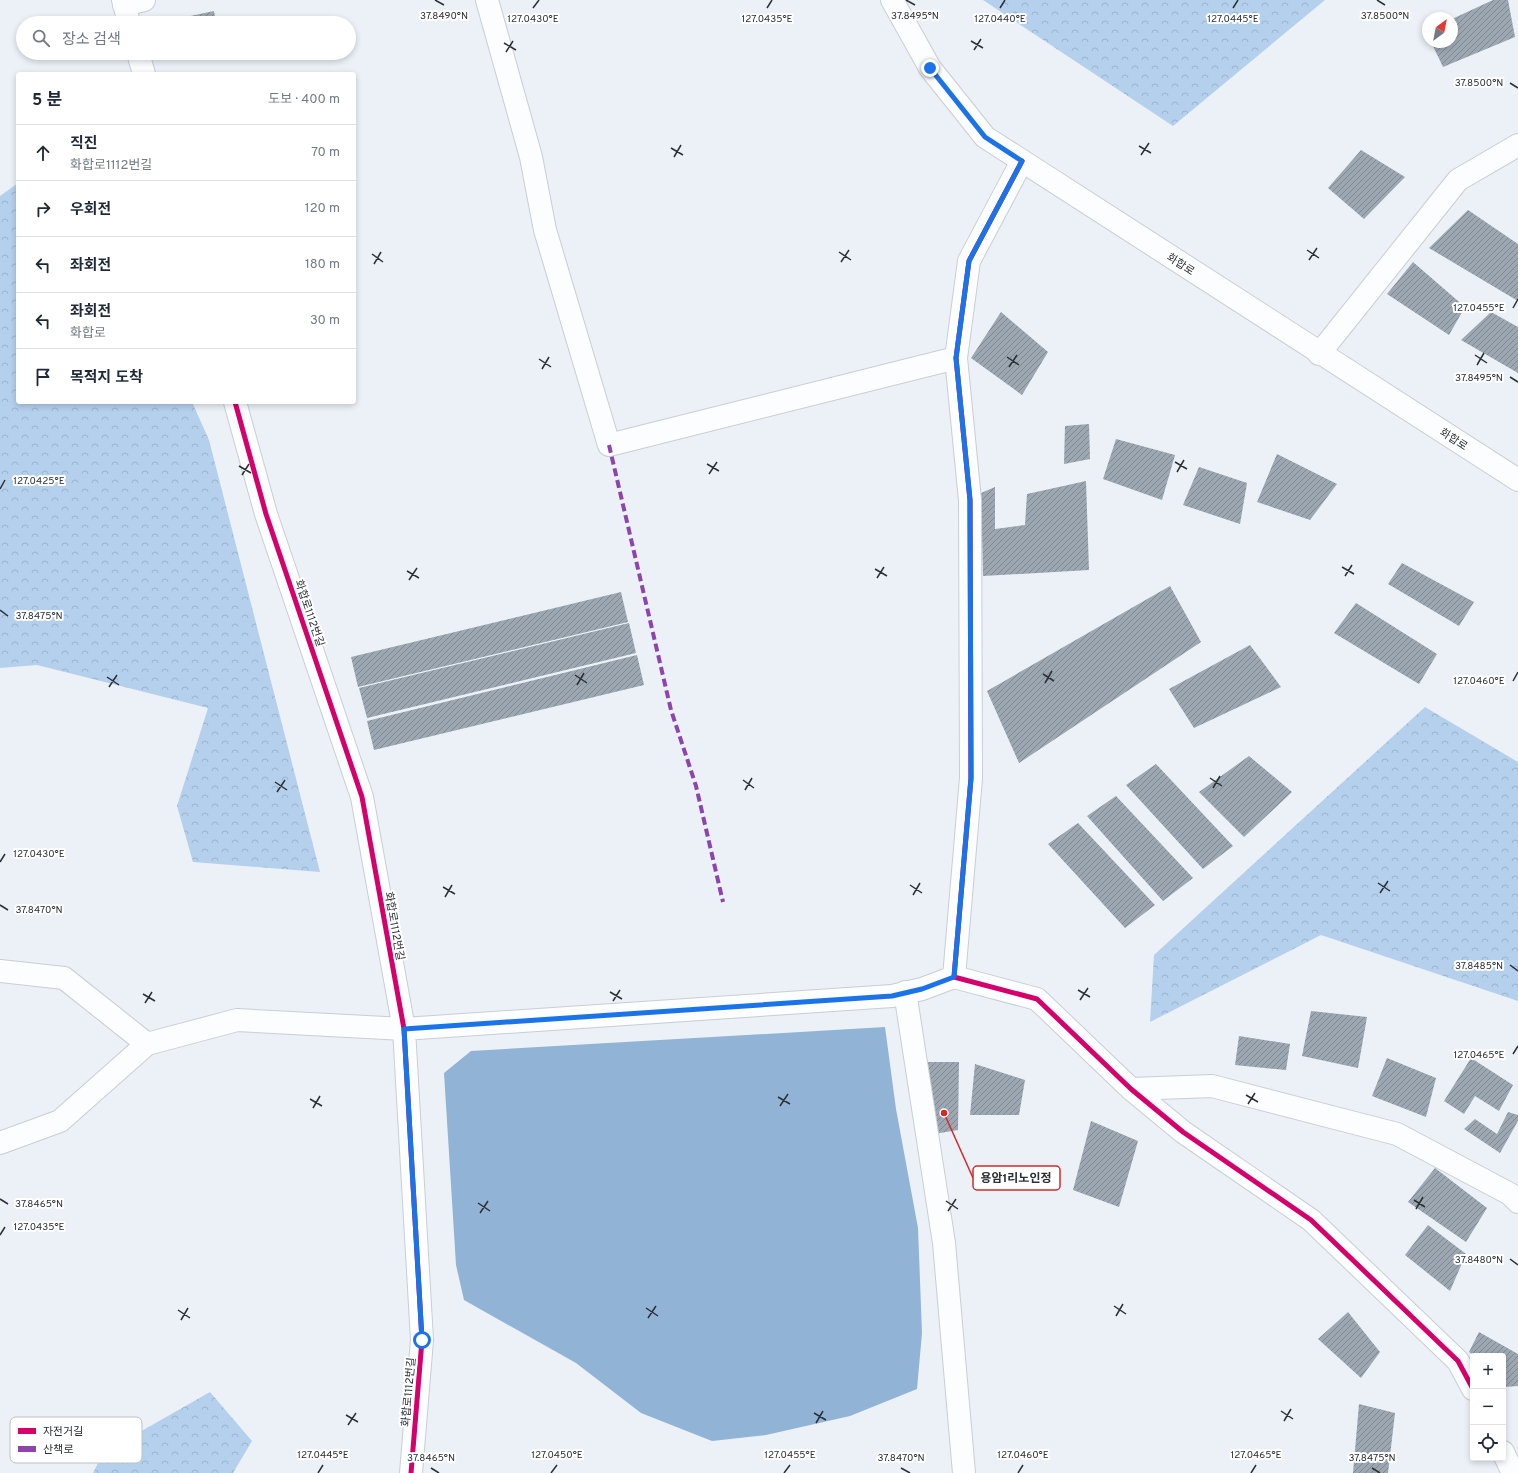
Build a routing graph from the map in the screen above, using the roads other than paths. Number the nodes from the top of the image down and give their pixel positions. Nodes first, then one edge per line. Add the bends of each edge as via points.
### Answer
1 (486, 0) edge
2 (892, 0) edge
3 (140, 60) edge
4 (143, 72) edge
5 (1518, 145) edge
6 (1022, 161) junction
7 (1319, 354) junction
8 (956, 358) junction
9 (236, 404) edge
10 (1518, 480) edge
11 (0, 971) edge
12 (954, 977) junction
13 (905, 992) junction
14 (404, 1029) junction
15 (147, 1044) junction
16 (1131, 1089) junction
17 (0, 1143) edge
18 (1518, 1202) edge
19 (1470, 1383) edge
20 (1506, 1458) edge
21 (411, 1473) edge
22 (964, 1473) edge
23 (1513, 1473) edge

1 - 8 street via 532,157 545,230 609,445
2 - 6 street, 화합로 via 930,68 980,132
3 - 4 street
5 - 7 street via 1458,180
6 - 7 street, 화합로
6 - 8 street via 969,261
7 - 10 street, 화합로
8 - 12 street via 970,500 971,778
9 - 14 street, 화합로1112번길 via 266,514 362,796
11 - 15 street via 64,978
12 - 13 street via 922,989
12 - 16 street via 1037,999
13 - 14 street via 892,996
13 - 22 street via 944,1243
14 - 15 street via 237,1020
14 - 21 street, 화합로1112번길 via 422,1340
15 - 17 street via 60,1121
16 - 18 street via 1212,1086 1397,1134 1510,1194
16 - 19 street via 1183,1132 1311,1220 1458,1361
20 - 23 street

